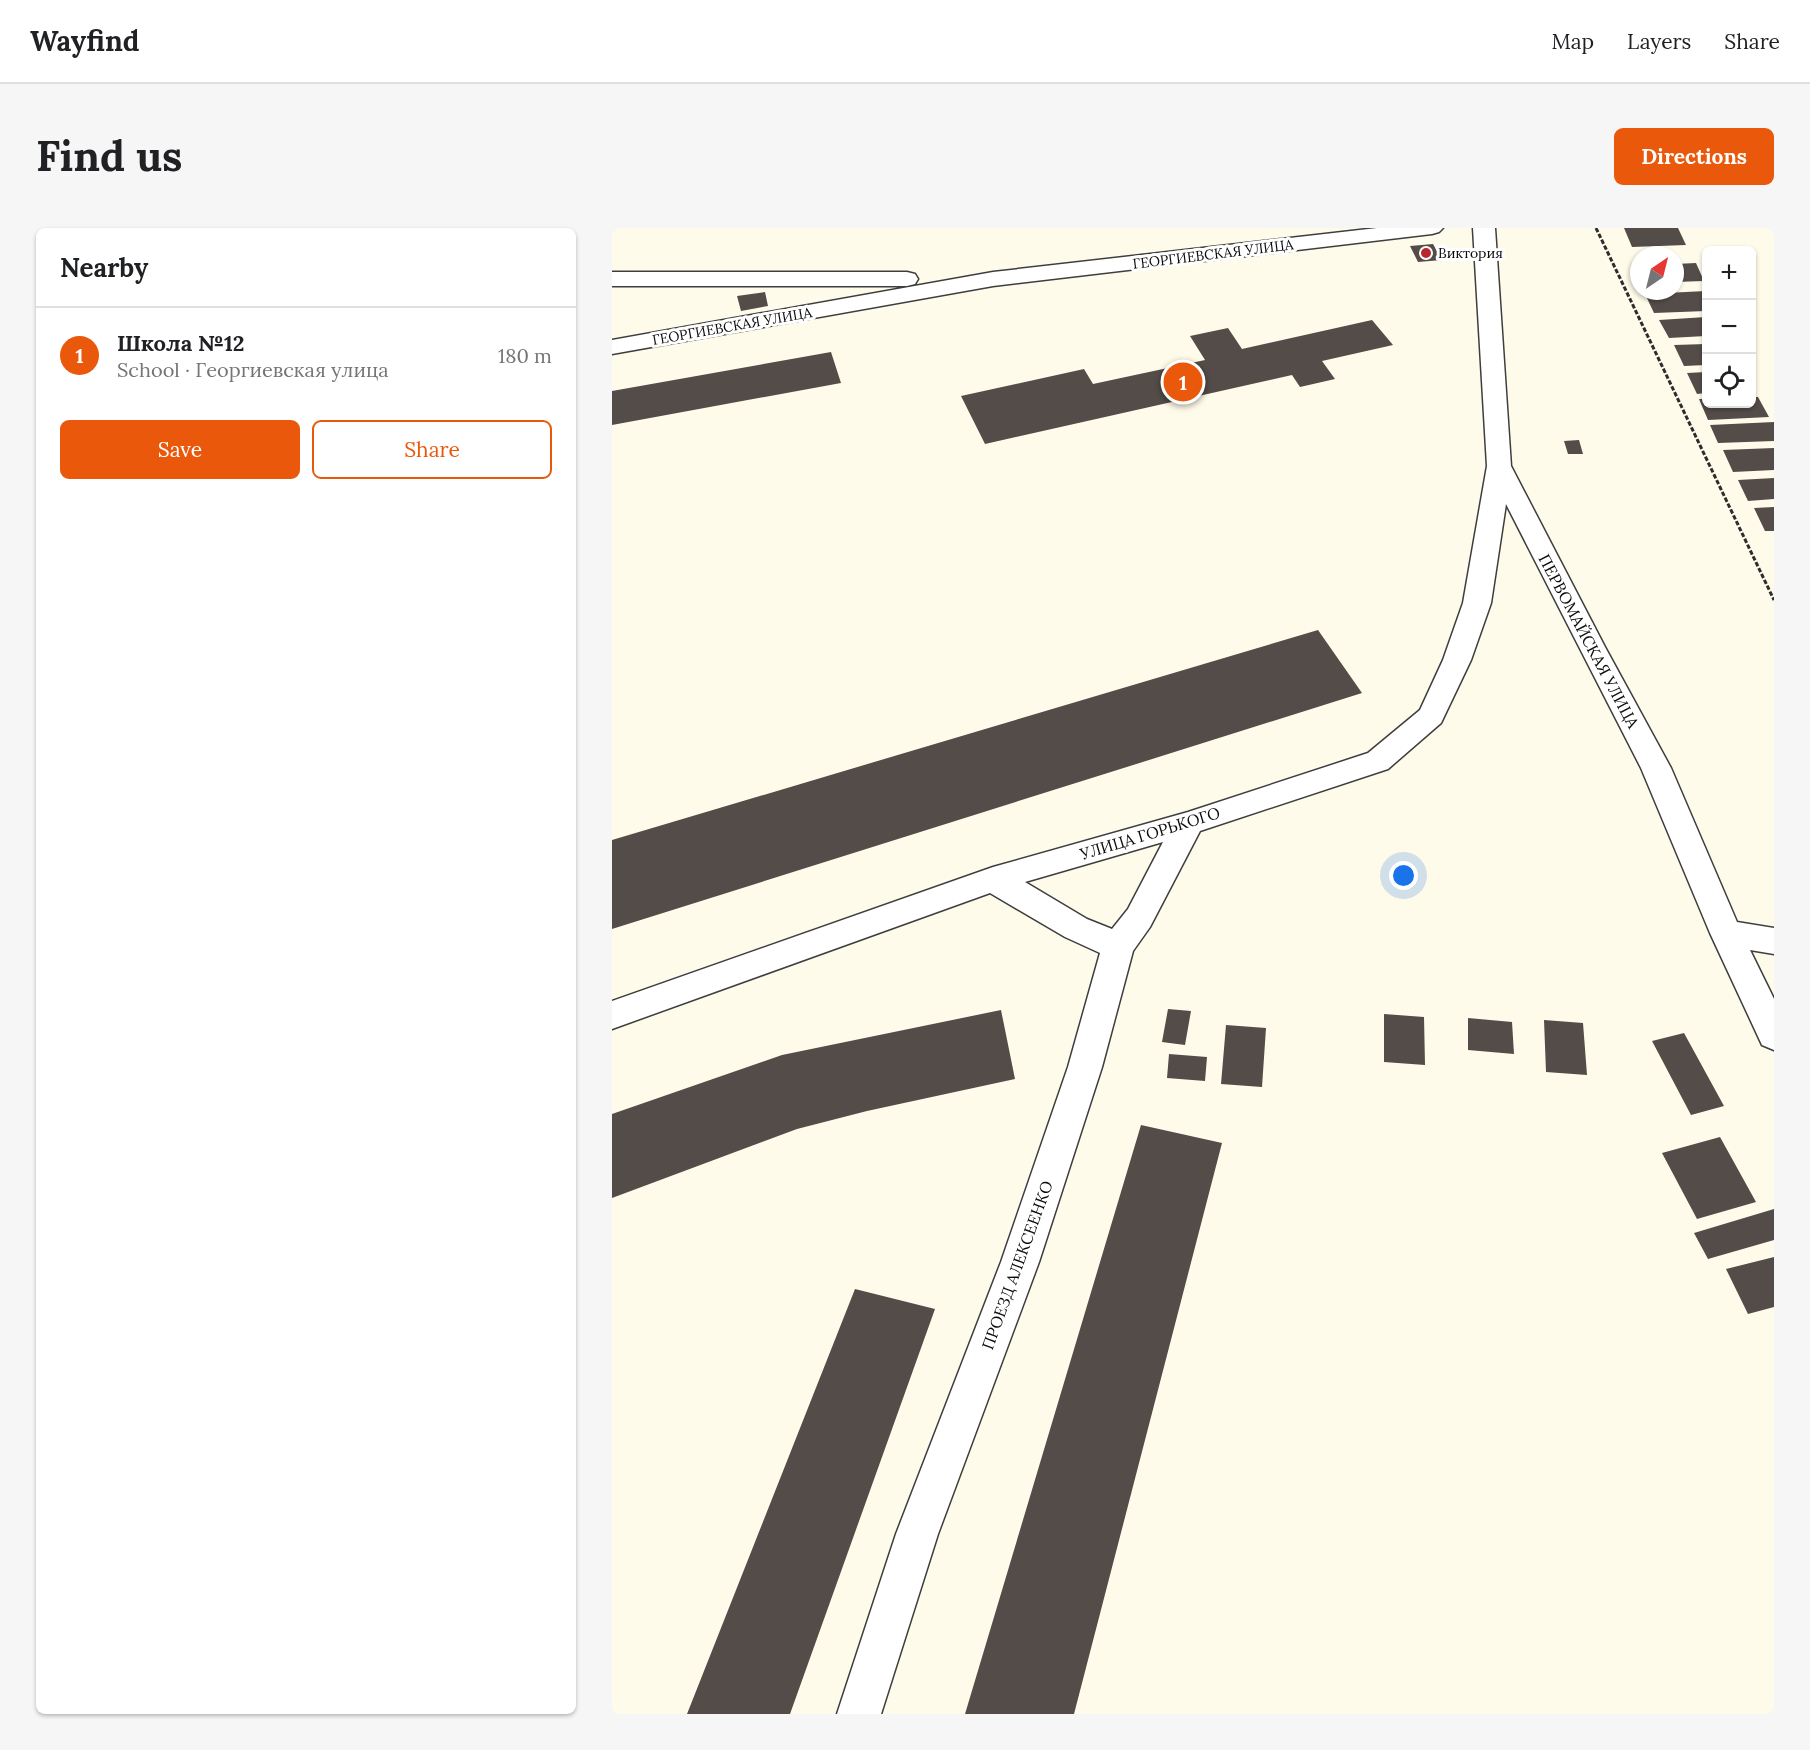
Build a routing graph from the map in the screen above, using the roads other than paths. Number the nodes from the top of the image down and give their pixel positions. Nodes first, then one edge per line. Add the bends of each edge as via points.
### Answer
1 (1432, 228) edge
2 (1484, 228) edge
3 (612, 279) edge
4 (993, 279) junction
5 (612, 347) edge
6 (1499, 466) junction
7 (1189, 823) junction
8 (993, 879) junction
9 (1726, 933) junction
10 (1774, 941) edge
11 (1118, 946) junction
12 (612, 1015) edge
13 (1774, 1035) edge
14 (859, 1714) edge

1 - 4 street, ГЕОРГИЕВСКАЯ УЛИЦА
2 - 6 street, ПЕРВОМАЙСКАЯ УЛИЦА
3 - 4 street, ГЕОРГИЕВСКАЯ УЛИЦА
4 - 5 street, ГЕОРГИЕВСКАЯ УЛИЦА
6 - 7 street, УЛИЦА ГОРЬКОГО via 1477,603 1431,716 1378,761
6 - 9 street, ПЕРВОМАЙСКАЯ УЛИЦА via 1656,768
7 - 8 street, УЛИЦА ГОРЬКОГО
7 - 11 street, ПРОЕЗД АЛЕКСЕЕНКО via 1139,918
8 - 11 street via 1076,928
8 - 12 street, УЛИЦА ГОРЬКОГО
9 - 10 street
9 - 13 street, ПЕРВОМАЙСКАЯ УЛИЦА
11 - 14 street, ПРОЕЗД АЛЕКСЕЕНКО via 1085,1067 1020,1262 917,1534

